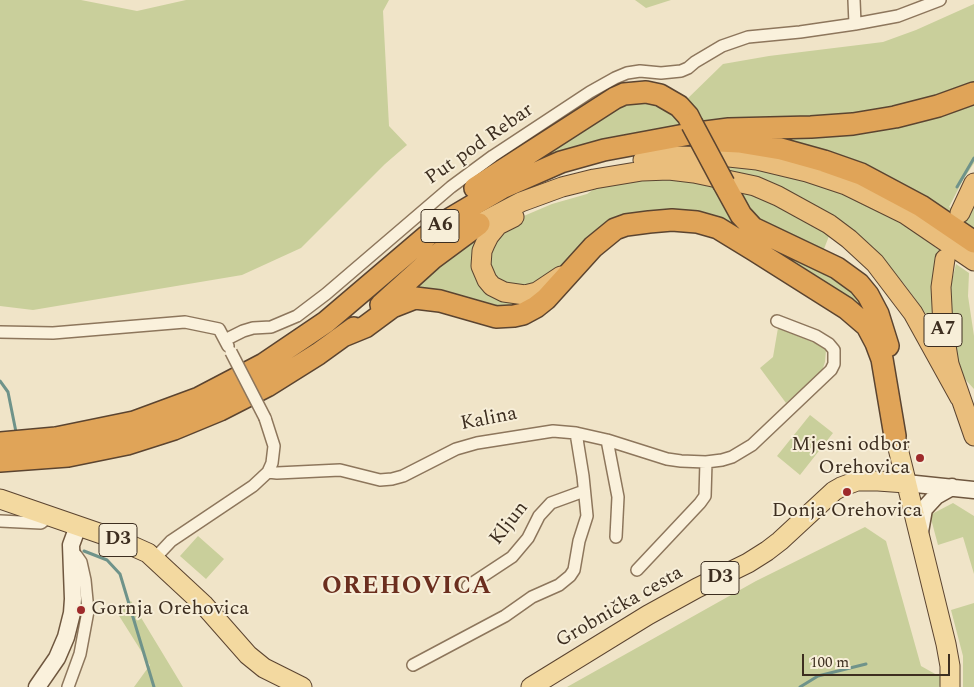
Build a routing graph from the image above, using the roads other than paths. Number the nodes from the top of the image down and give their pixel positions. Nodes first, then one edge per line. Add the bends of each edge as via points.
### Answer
1 (854, 0) edge
2 (940, 0) edge
3 (855, 24) junction
4 (974, 93) edge
5 (646, 143) junction
6 (608, 176) junction
7 (974, 183) edge
8 (960, 213) dead end
9 (479, 224) junction
10 (427, 236) junction
11 (974, 242) edge
12 (945, 259) dead end
13 (974, 261) edge
14 (573, 268) junction
15 (777, 321) dead end
16 (0, 332) edge
17 (343, 336) junction
18 (225, 340) junction
19 (889, 394) junction
20 (960, 398) junction
21 (576, 433) junction
22 (896, 436) joint
23 (974, 436) edge
24 (607, 440) junction
25 (0, 443) edge
26 (0, 461) edge
27 (706, 462) junction
28 (268, 472) junction
29 (906, 483) junction
30 (952, 487) junction
31 (584, 490) junction
32 (974, 490) edge
33 (0, 499) edge
34 (50, 516) junction
35 (0, 521) edge
36 (78, 526) junction
37 (919, 535) junction
38 (616, 537) dead end
39 (71, 553) junction
40 (155, 558) junction
41 (637, 570) dead end
42 (468, 586) dead end
43 (413, 665) dead end
44 (37, 687) edge
45 (68, 687) edge
46 (302, 687) edge
47 (531, 687) edge
48 (950, 687) edge

1 - 3 street
2 - 3 street via 898,16
3 - 18 street, Put pod Rebar via 748,37 722,46 680,71 640,71 615,78 493,156 451,187 297,316 281,324 248,329
4 - 5 highway via 938,106 853,124 729,129
5 - 10 highway, A6 via 604,150 527,176 448,220
5 - 11 highway via 739,142 824,161 889,188
6 - 9 highway via 521,202
6 - 14 highway via 584,191 503,222 489,236 482,251 483,273 492,286 504,292 537,292
6 - 20 highway via 642,171 694,172 755,186 813,214 849,239 875,263 913,313
7 - 8 highway
9 - 13 highway via 516,197 590,168 672,156 729,157 782,165 846,185 905,214
9 - 17 highway, A6
10 - 19 highway, bridge via 456,200 615,98 640,92 660,95 679,106 688,116 741,215 753,228 837,268 866,292 886,336 890,361
10 - 25 highway, A6 via 326,322 264,364 199,398 134,422 56,438
12 - 20 highway, A7 via 941,287 943,327 949,364
14 - 17 highway via 542,303 514,316 488,316 440,301 415,298 392,307 365,326
14 - 19 highway via 614,229 626,225 672,220 714,226 867,326 876,343
15 - 27 street, Kalina via 829,344 834,350 831,370 752,445 732,457
16 - 18 street via 53,334 185,322 219,329
17 - 26 highway, A6 via 267,386 174,429 127,444 68,456
18 - 28 street, bridge via 265,418 274,446
19 - 22 highway
20 - 23 highway, A7
21 - 24 street, Kalina
21 - 28 street, Kalina via 553,432 477,443 456,449 392,479 380,480 340,470
21 - 31 street
22 - 29 main road
24 - 27 street, Kalina via 667,459
24 - 38 street via 618,497
27 - 41 street via 705,496
28 - 40 street via 253,486 171,541
29 - 30 main road
29 - 37 main road
29 - 47 main road, Grobnička cesta / D3 via 857,481 841,487 761,556 648,614
30 - 32 main road
30 - 37 main road via 936,496 924,509
31 - 42 street, Kljun via 552,503 539,516 528,538 512,557
31 - 43 street via 587,516 574,570 566,581
33 - 34 main road, D3
34 - 35 street via 41,523
34 - 36 main road, D3
36 - 39 main road via 72,539
36 - 40 main road, D3 via 140,548
37 - 48 main road via 946,644
39 - 44 main road via 73,599 66,638
39 - 45 street via 81,562 88,611 80,654
40 - 46 main road, D3 via 204,605 248,655 264,668

